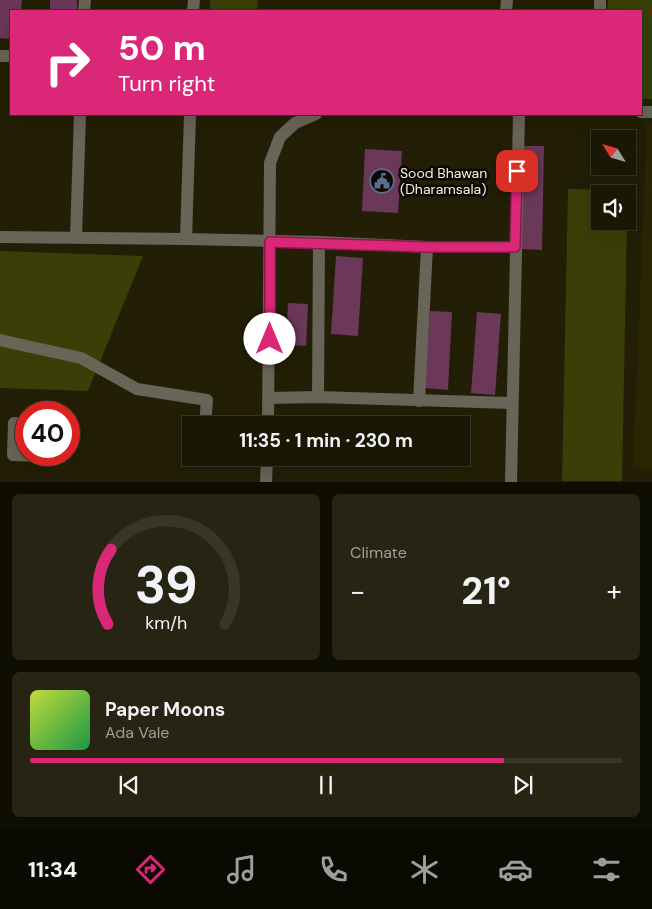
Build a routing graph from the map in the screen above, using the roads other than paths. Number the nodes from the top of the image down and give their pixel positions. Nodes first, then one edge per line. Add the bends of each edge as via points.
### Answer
1 (80, 115) edge
2 (190, 115) edge
3 (313, 115) edge
4 (518, 115) edge
5 (0, 237) edge
6 (76, 237) junction
7 (186, 239) junction
8 (270, 242) junction
9 (319, 242) junction
10 (427, 247) junction
11 (515, 247) junction
12 (0, 340) edge
13 (318, 397) junction
14 (269, 398) junction
15 (418, 401) junction
16 (512, 403) junction
17 (206, 416) edge
18 (268, 416) edge
19 (15, 424) edge
20 (15, 455) edge
21 (267, 466) edge
22 (266, 482) edge
23 (511, 482) edge

1 - 6 street
2 - 7 street
3 - 8 street via 295,122 280,137 270,163
4 - 11 street
5 - 6 street
6 - 7 street
7 - 8 street
8 - 9 street
8 - 14 street
9 - 10 street
9 - 13 street
10 - 11 street
10 - 15 street
11 - 16 street
12 - 17 street via 80,358 138,388 207,400
13 - 14 street
13 - 15 street
14 - 18 street
15 - 16 street
16 - 23 street
19 - 20 street
21 - 22 street

